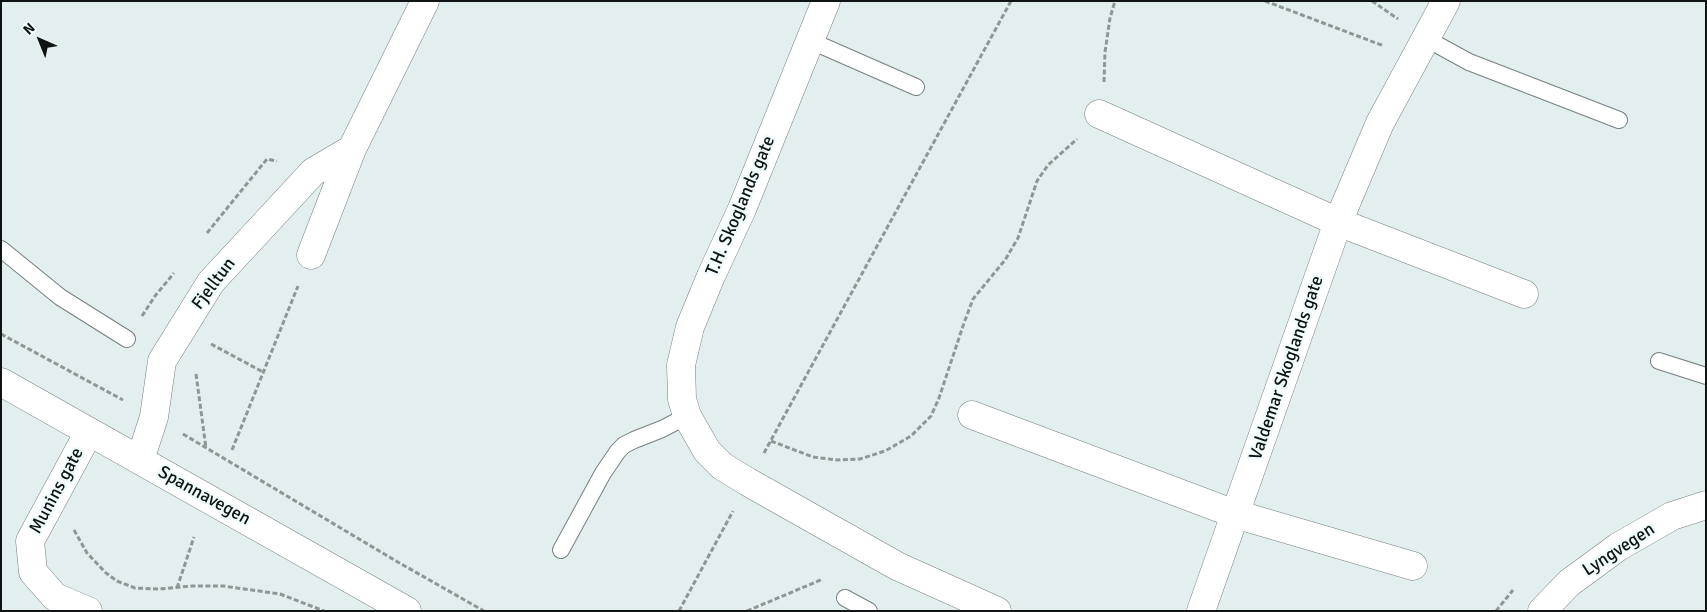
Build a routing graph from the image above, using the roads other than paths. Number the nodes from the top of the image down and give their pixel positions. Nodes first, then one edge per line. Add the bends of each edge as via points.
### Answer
1 (425, 1) edge
2 (826, 1) edge
3 (1446, 1) edge
4 (811, 41) junction
5 (1420, 48) junction
6 (916, 87) dead end
7 (1099, 114) road end
8 (1619, 120) dead end
9 (352, 149) junction
10 (1338, 222) junction
11 (1, 249) edge
12 (311, 255) road end
13 (1524, 294) dead end
14 (128, 339) dead end
15 (1659, 360) dead end
16 (1706, 376) edge
17 (1, 382) edge
18 (972, 415) dead end
19 (687, 416) junction
20 (89, 432) junction
21 (140, 460) junction
22 (1706, 505) edge
23 (1235, 514) junction
24 (562, 550) dead end
25 (1413, 566) dead end
26 (845, 598) dead end
27 (88, 611) edge
28 (407, 611) edge
29 (869, 611) edge
30 (997, 611) edge
31 (1201, 611) edge
32 (1542, 611) edge

1 - 9 street
2 - 4 street, T.H. Skoglands gate
3 - 5 street, Valdemar Skoglands gate
4 - 6 lane
4 - 19 street, T.H. Skoglands gate via 690,327 681,365 682,399
5 - 8 lane via 1469,62
5 - 10 street, Valdemar Skoglands gate via 1380,123
7 - 10 street
9 - 12 street
9 - 21 street, Fjelltun via 313,172 212,282 162,361 154,417
10 - 13 street
10 - 23 street, Valdemar Skoglands gate
11 - 14 lane via 60,297
15 - 16 lane
17 - 20 street, Spannavegen
18 - 23 street
19 - 24 lane via 624,445 618,451
19 - 30 street, T.H. Skoglands gate via 708,451 722,466 897,566
20 - 21 street, Spannavegen
20 - 27 street, Munins gate via 30,541 33,572 55,597
21 - 28 street, Spannavegen
22 - 32 street, Lyngvegen via 1672,516 1618,547 1570,583
23 - 25 street
23 - 31 street, Valdemar Skoglands gate
26 - 29 lane

